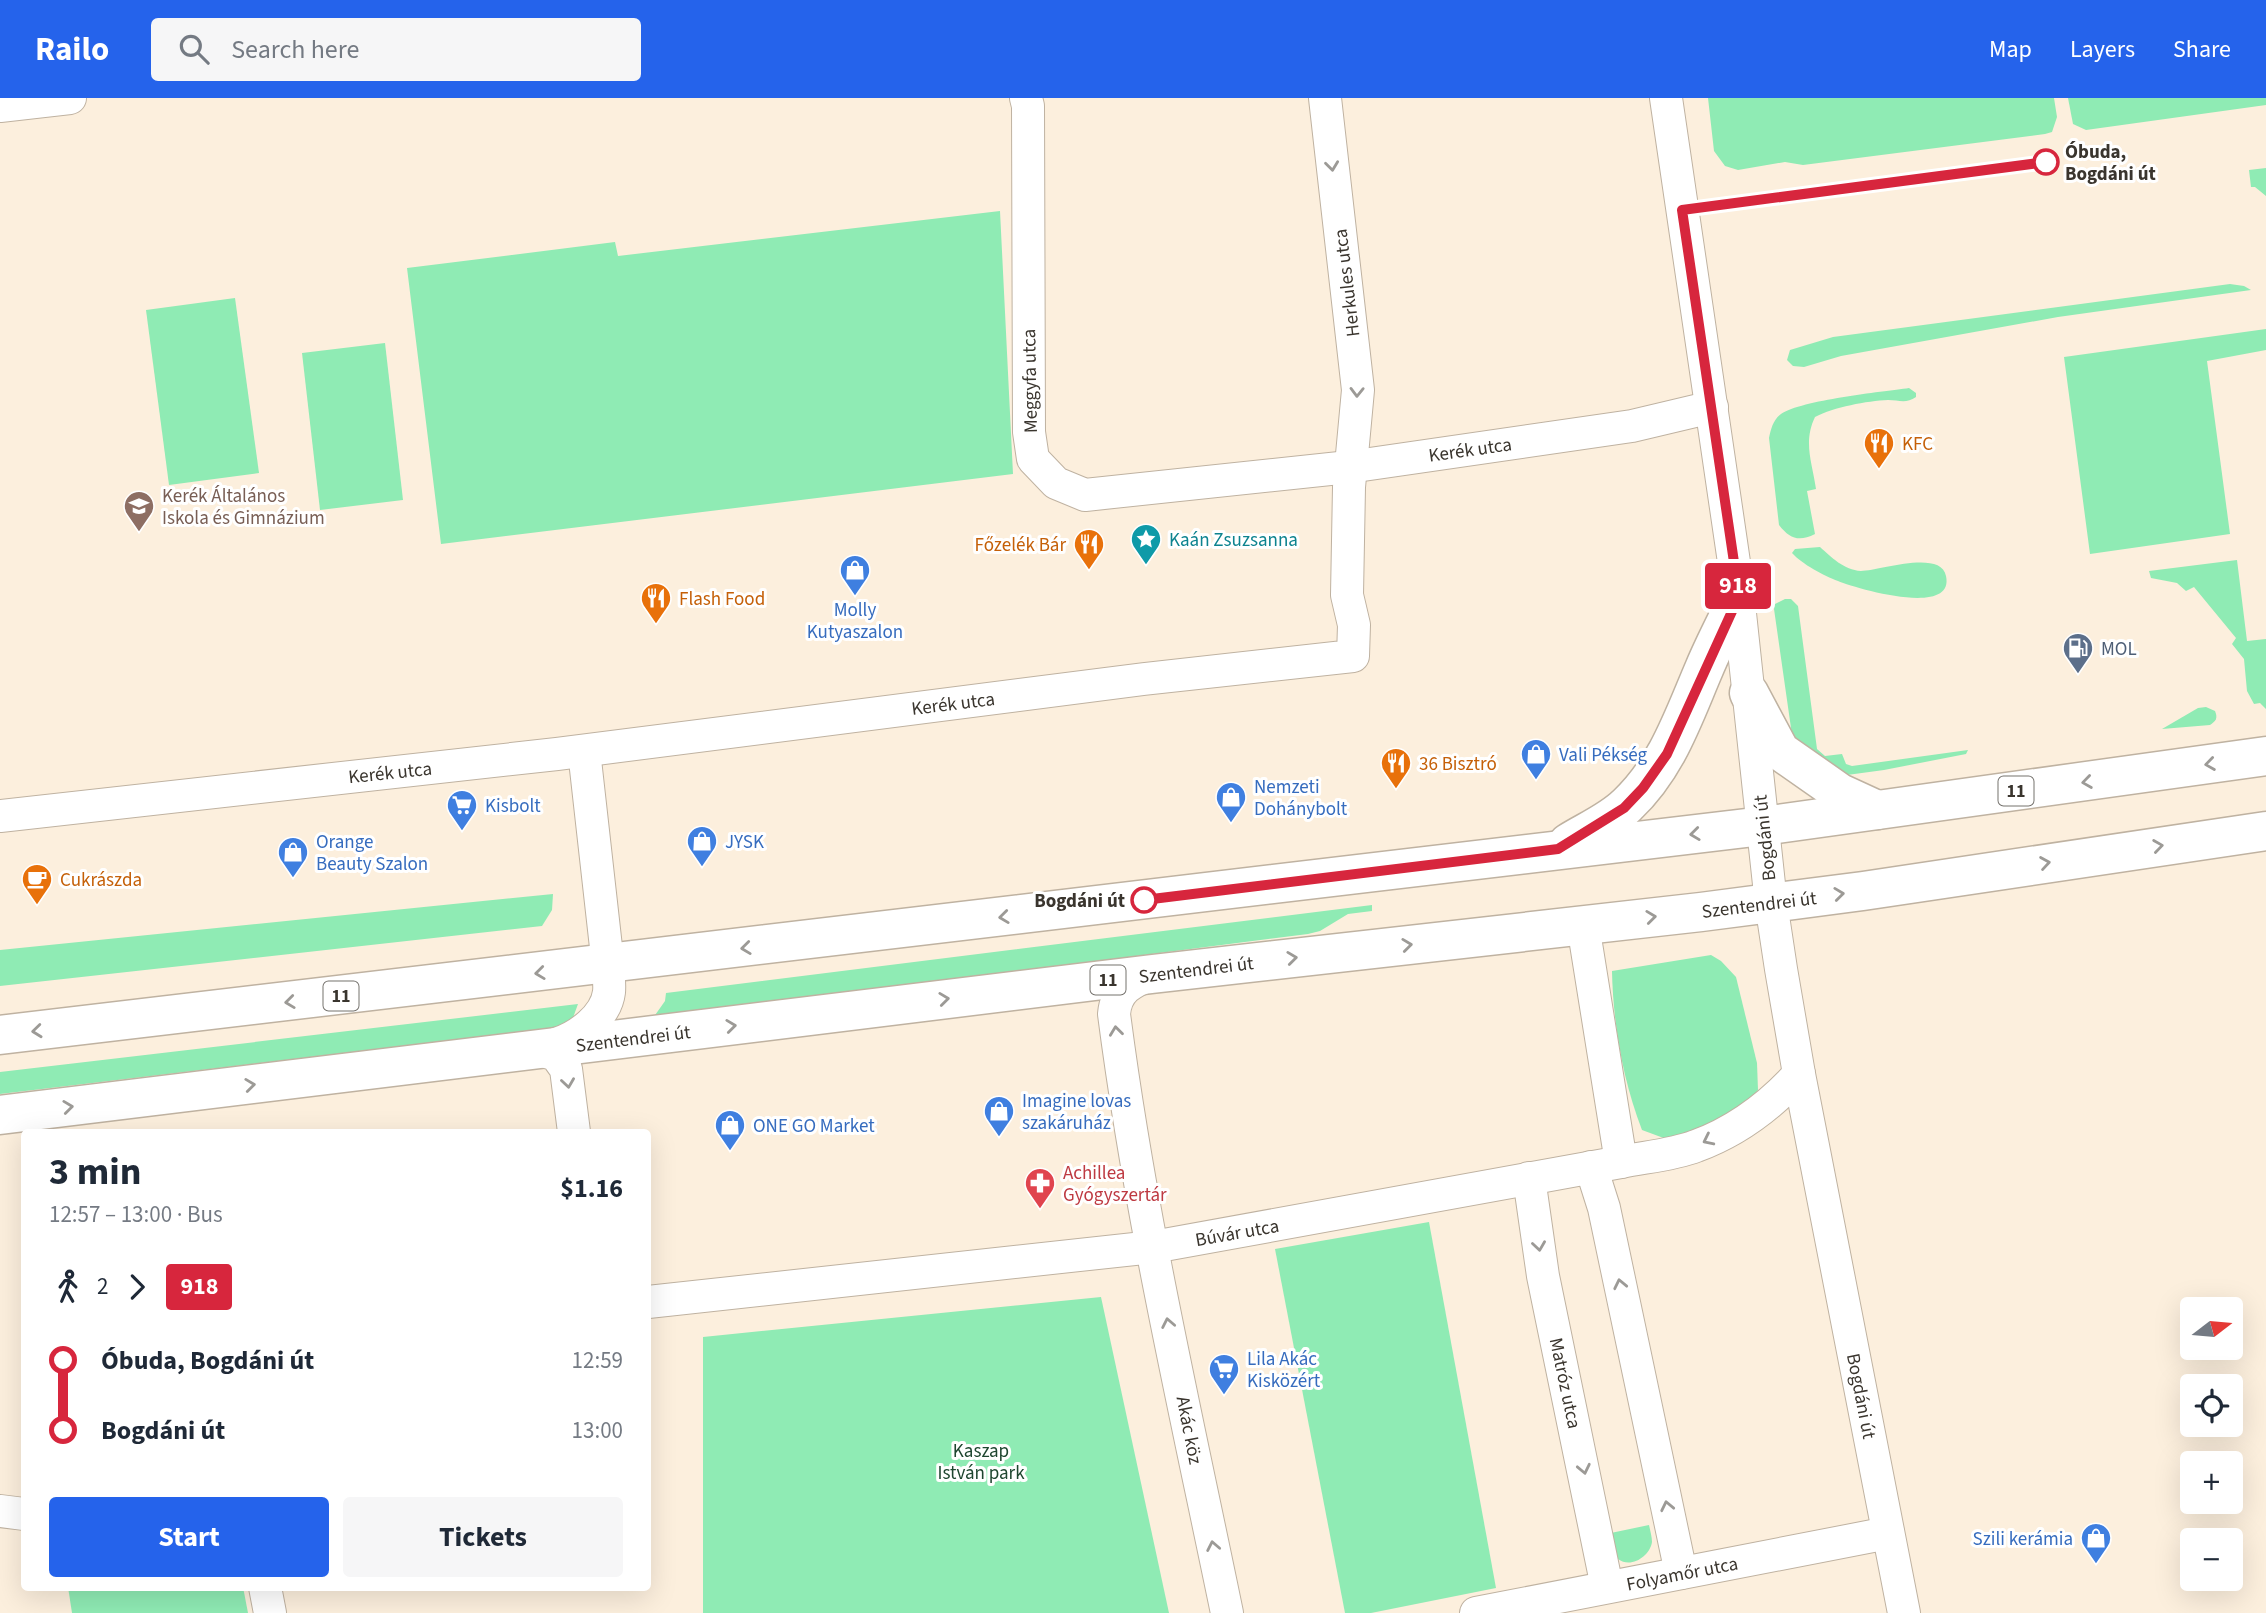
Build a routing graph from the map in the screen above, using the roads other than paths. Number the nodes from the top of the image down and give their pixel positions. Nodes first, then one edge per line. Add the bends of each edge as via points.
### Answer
1 (1026, 98) edge
2 (1325, 98) edge
3 (1666, 98) edge
4 (55, 99) edge
5 (0, 106) edge
6 (1712, 407) junction
7 (1349, 467) junction
8 (1739, 596) junction
9 (1749, 694) junction
10 (584, 751) junction
11 (2266, 756) edge
12 (1877, 810) junction
13 (0, 816) edge
14 (1763, 826) junction
15 (2266, 831) edge
16 (1558, 849) junction
17 (1771, 903) junction
18 (1583, 925) junction
19 (608, 965) junction
20 (1152, 974) junction
21 (0, 1035) edge
22 (540, 1050) junction
23 (1799, 1074) junction
24 (0, 1115) edge
25 (574, 1129) edge
26 (1606, 1164) junction
27 (1529, 1178) junction
28 (1153, 1247) junction
29 (651, 1303) edge
30 (0, 1511) edge
31 (21, 1514) edge
32 (1888, 1533) junction
33 (1681, 1573) junction
34 (1608, 1587) junction
35 (266, 1591) edge
36 (270, 1613) edge
37 (1227, 1613) edge
38 (1476, 1613) edge
39 (1904, 1613) edge

1 - 7 street, Meggyfa utca via 1033,459 1056,483 1086,495
2 -> 7 street, Herkules utca via 1358,390
3 - 6 street, Bogdáni út
4 - 5 street
6 - 7 street, Kerék utca via 1632,426
6 - 8 street, Bogdáni út
7 - 10 street, Kerék utca via 1347,595 1354,625 1353,656
8 - 9 street, Bogdáni út
8 - 16 main road via 1667,754 1643,788 1624,808
9 - 12 main road via 1780,751 1840,793
9 - 14 street, Bogdáni út
10 - 13 street, Kerék utca
10 - 19 street
11 -> 12 main road, 11
12 - 14 main road, 11
14 -> 16 main road, 11
14 - 17 street, Bogdáni út
17 -> 15 main road, Szentendrei út / 11
16 -> 19 main road, 11
18 -> 17 main road, Szentendrei út / 11
17 - 23 street, Bogdáni út
20 -> 18 main road, Szentendrei út / 11
18 - 26 street
19 -> 21 main road, 11
19 - 22 street via 609,995 596,1018 571,1039
22 -> 20 main road, Szentendrei út / 11
28 -> 20 street, Akác köz via 1114,1014 1115,1000 1124,989
24 -> 22 main road, Szentendrei út / 11
22 -> 25 street via 555,1055 566,1069
23 -> 26 street, Búvár utca via 1774,1102 1696,1147
23 - 32 street, Bogdáni út
26 - 27 street, Búvár utca
33 -> 26 street via 1604,1208
27 - 28 street, Búvár utca
27 -> 34 street, Matróz utca via 1543,1276
28 - 29 street, Búvár utca
37 -> 28 street, Akác köz
30 - 31 street
32 - 33 street, Folyamőr utca
32 - 39 street, Bogdáni út
33 - 34 street, Folyamőr utca
34 - 38 street, Folyamőr utca
35 - 36 street

